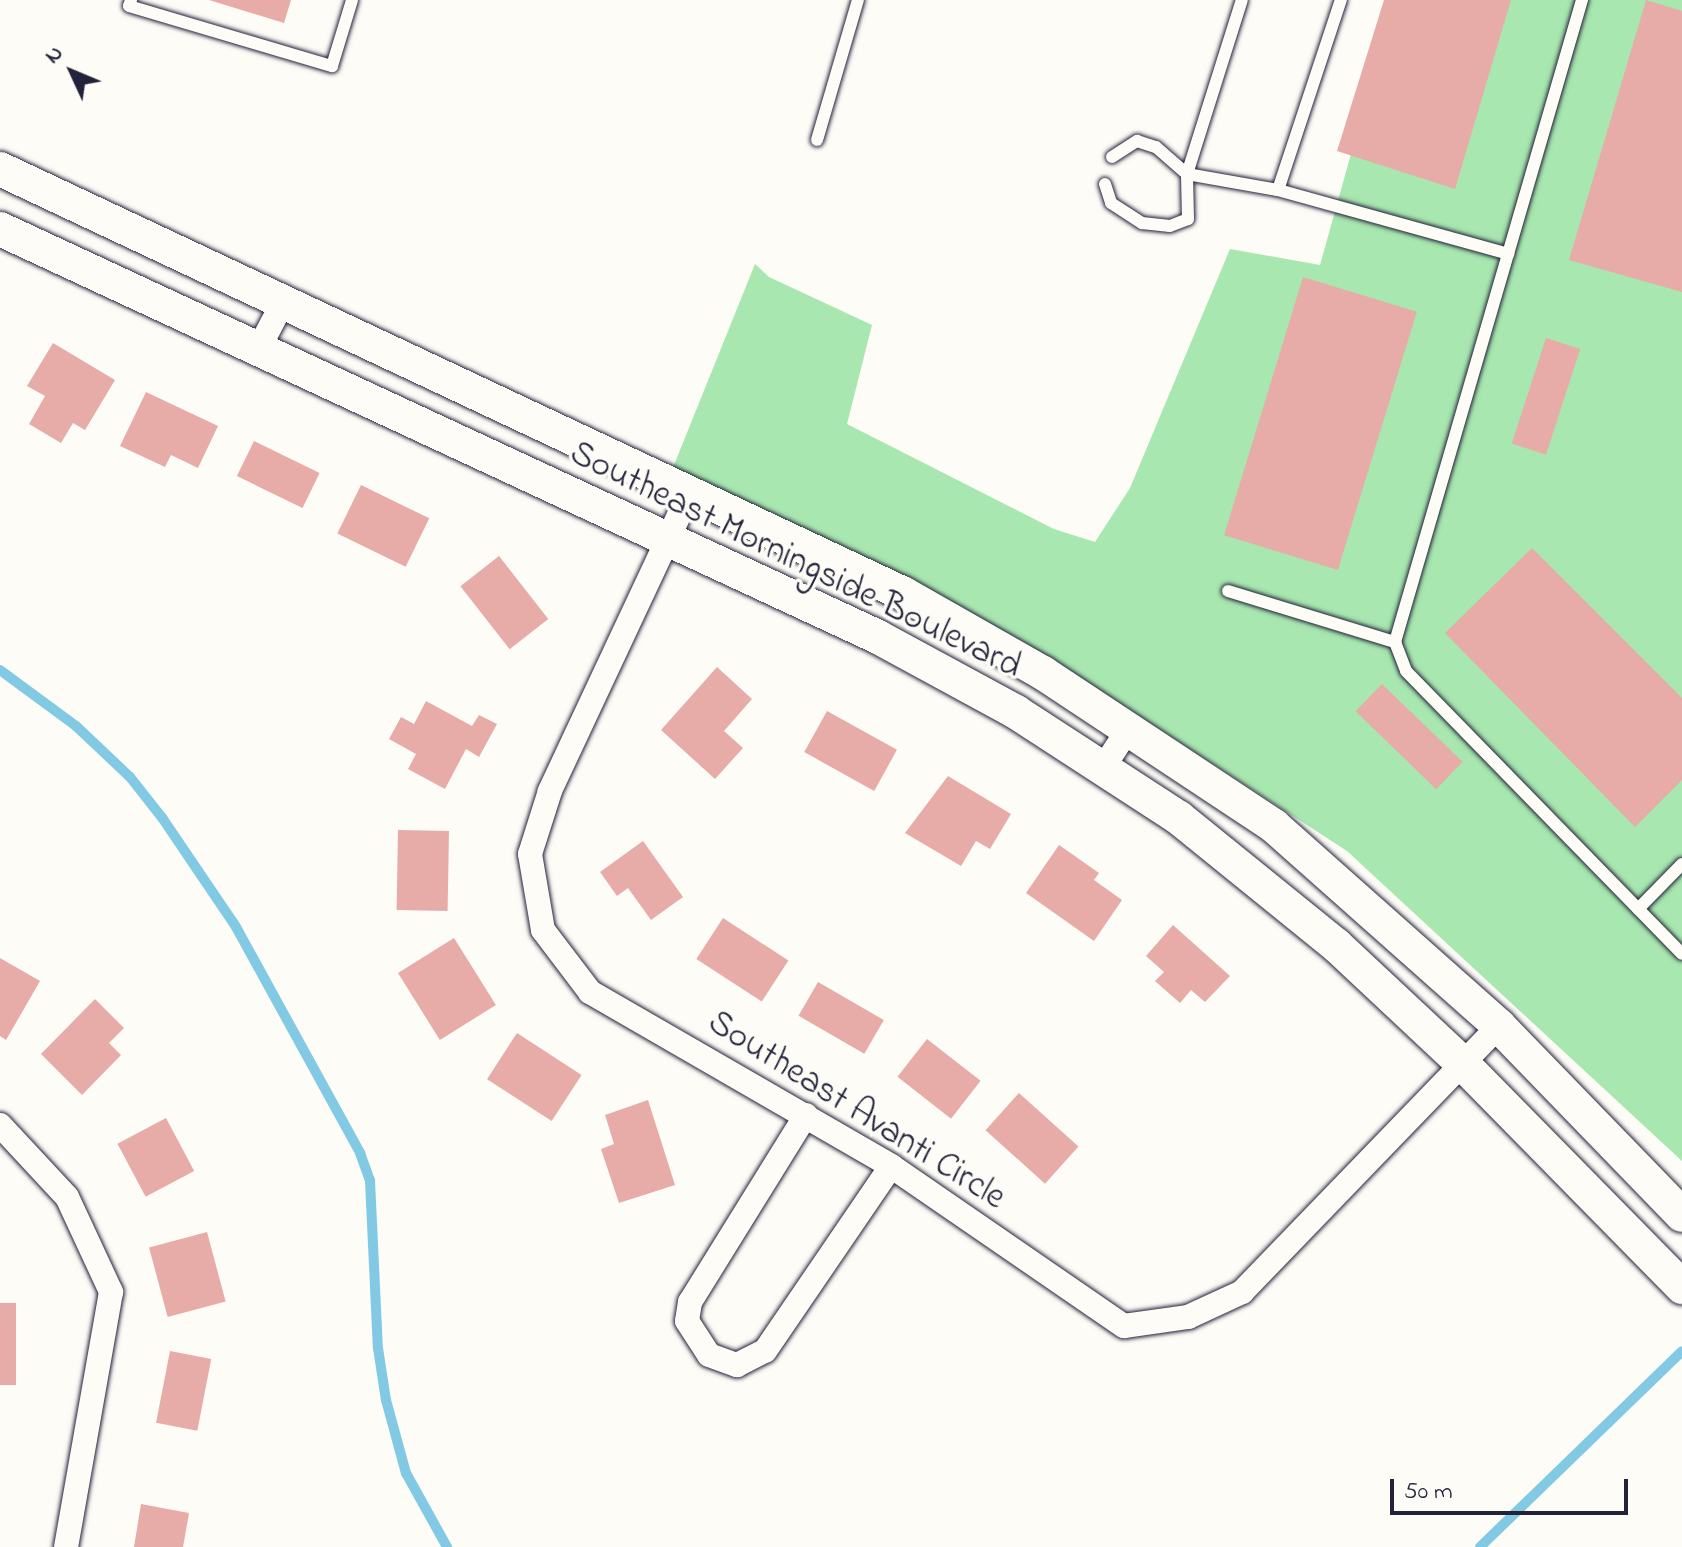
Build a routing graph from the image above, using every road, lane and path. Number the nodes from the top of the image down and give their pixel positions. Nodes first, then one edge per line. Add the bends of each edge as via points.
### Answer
1 (131, 0) edge
2 (352, 0) edge
3 (858, 0) edge
4 (1242, 0) edge
5 (1341, 0) edge
6 (1582, 0) edge
7 (817, 140) dead end
8 (1112, 157) dead end
9 (0, 169) edge
10 (1187, 174) junction
11 (1105, 184) dead end
12 (1278, 190) junction
13 (0, 229) edge
14 (1508, 254) junction
15 (282, 304) junction
16 (258, 350) junction
17 (688, 496) junction
18 (666, 539) junction
19 (1228, 591) dead end
20 (1395, 642) junction
21 (1129, 728) junction
22 (1103, 768) junction
23 (1682, 864) edge
24 (1638, 909) junction
25 (1682, 954) edge
26 (1499, 1026) junction
27 (1463, 1064) junction
28 (806, 1115) junction
29 (0, 1125) edge
30 (891, 1166) junction
31 (1682, 1215) edge
32 (1682, 1287) edge
33 (66, 1547) edge

1 - 2 lane via 129,6 332,66
3 - 7 lane
4 - 10 lane
5 - 12 lane
6 - 14 lane
8 - 10 lane via 1137,141 1156,147
9 - 15 street, Southeast Morningside Boulevard
10 - 11 lane via 1188,219 1170,226 1142,223 1111,203
10 - 12 lane
12 - 14 lane
13 - 16 street, Southeast Morningside Boulevard
14 - 20 lane
15 - 16 street
15 - 17 street, Southeast Morningside Boulevard
16 - 18 street, Southeast Morningside Boulevard
17 - 18 street, Southeast Avanti Circle
17 - 21 street, Southeast Morningside Boulevard via 904,594
18 - 22 street, Southeast Morningside Boulevard via 878,637 1016,712
18 - 28 street, Southeast Avanti Circle via 550,791 530,854 543,930 590,992
19 - 20 lane
20 - 24 lane via 1406,671
21 - 22 street
21 - 26 street, Southeast Morningside Boulevard via 1274,826
22 - 27 street, Southeast Morningside Boulevard via 1244,865
23 - 24 lane
24 - 25 lane
26 - 27 street, Southeast Avanti Circle
26 - 31 street, Southeast Morningside Boulevard
27 - 30 street, Southeast Avanti Circle via 1242,1292 1188,1317 1124,1326 1059,1287
27 - 32 street, Southeast Morningside Boulevard
28 - 30 street, Southeast Avanti Circle
28 - 30 street via 690,1302 687,1321 709,1355 737,1365 765,1351
29 - 33 street via 67,1197 111,1292

